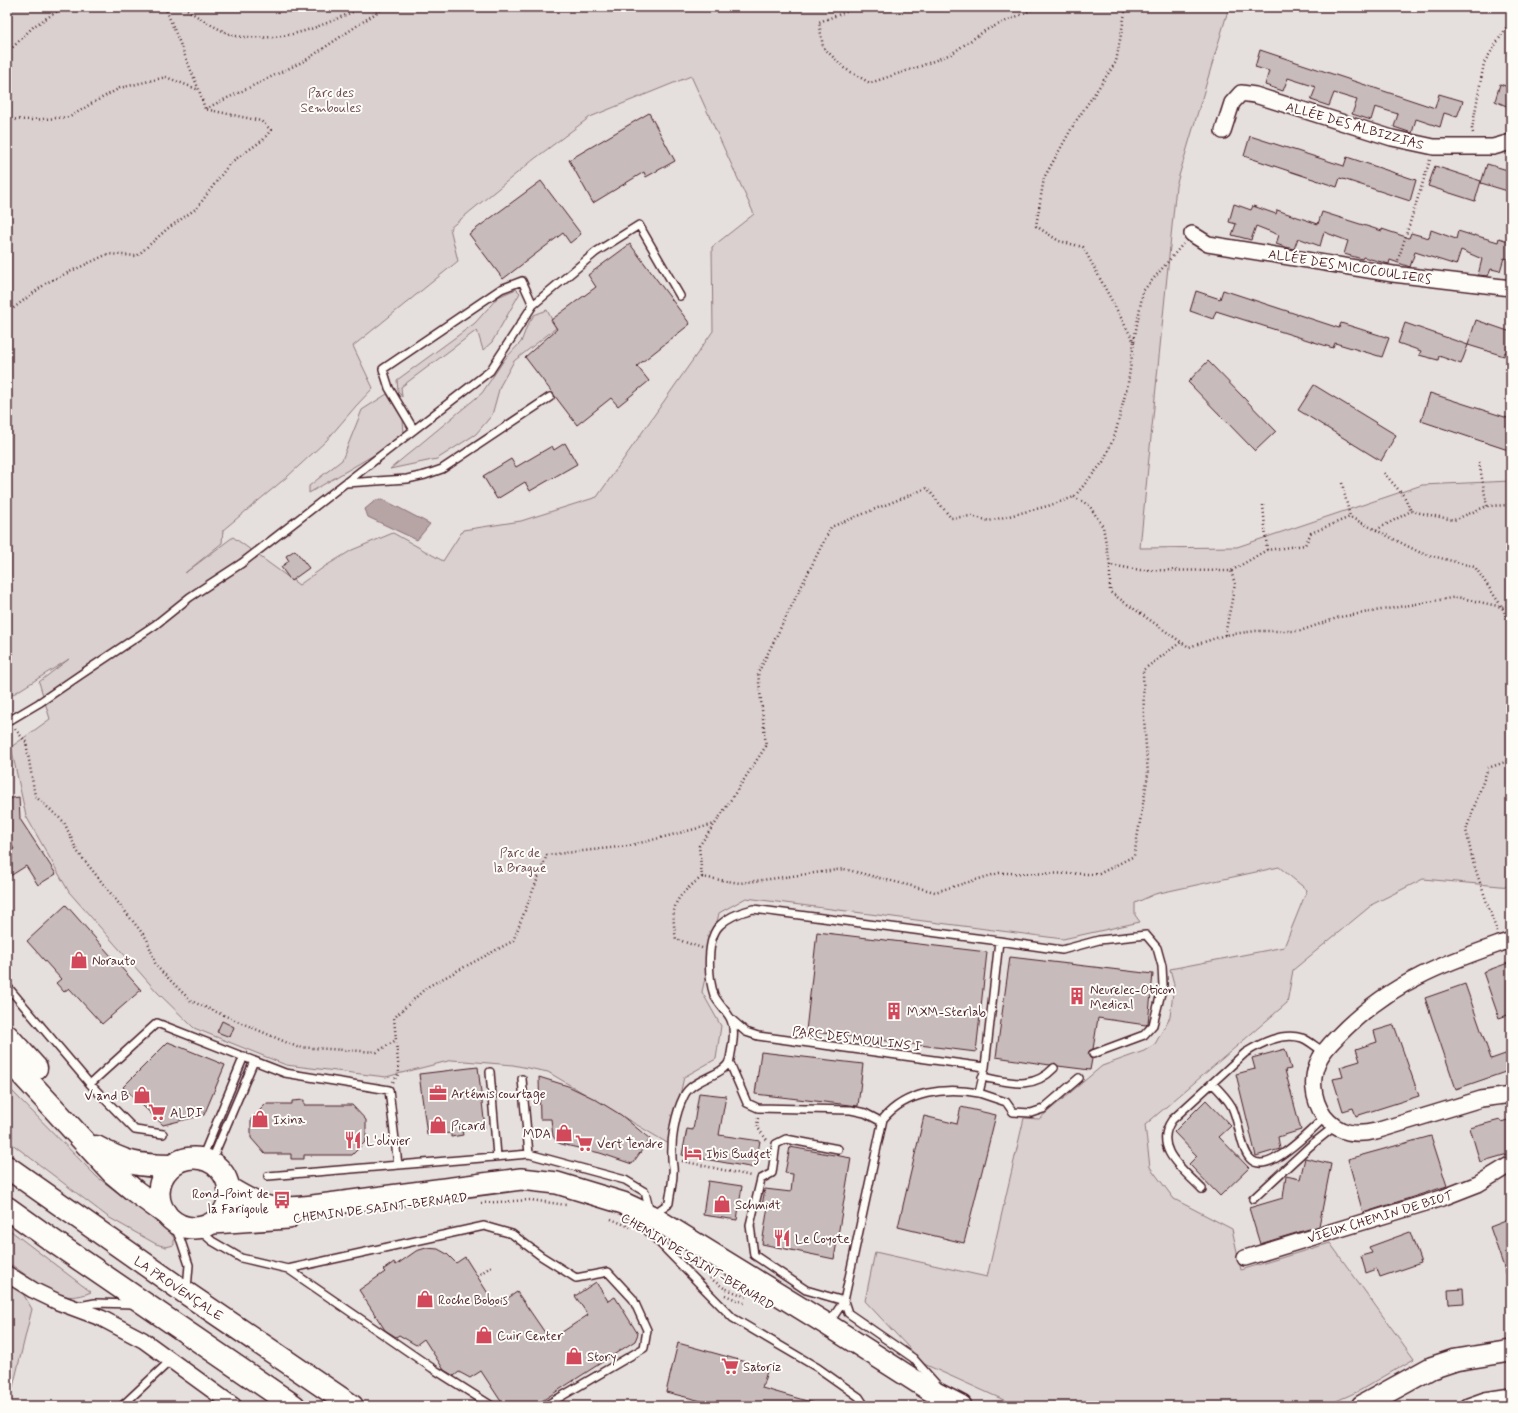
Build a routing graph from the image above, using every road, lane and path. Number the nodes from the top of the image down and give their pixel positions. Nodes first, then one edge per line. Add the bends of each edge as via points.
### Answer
1 (64, 7) edge
2 (165, 7) edge
3 (184, 7) edge
4 (360, 7) edge
5 (385, 7) edge
6 (852, 7) edge
7 (1028, 7) edge
8 (1038, 7) edge
9 (1126, 7) edge
10 (1026, 12) junction
11 (1511, 20) edge
12 (7, 53) edge
13 (199, 90) junction
14 (205, 109) junction
15 (7, 119) edge
16 (1223, 131) dead end
17 (1511, 142) edge
18 (1434, 147) junction
19 (1476, 147) junction
20 (1192, 234) joint
21 (1393, 274) junction
22 (1511, 288) edge
23 (680, 296) dead end
24 (533, 305) junction
25 (7, 313) edge
26 (1134, 342) junction
27 (550, 396) dead end
28 (414, 430) junction
29 (1479, 462) dead end
30 (1384, 473) dead end
31 (346, 483) junction
32 (1342, 483) dead end
33 (1074, 497) junction
34 (1511, 504) edge
35 (1263, 505) dead end
36 (1487, 506) junction
37 (1411, 511) junction
38 (1350, 517) junction
39 (1376, 530) junction
40 (1268, 550) junction
41 (1110, 565) junction
42 (1230, 571) junction
43 (1511, 606) edge
44 (1502, 607) junction
45 (1511, 627) edge
46 (1225, 636) junction
47 (1180, 642) junction
48 (8, 721) edge
49 (1511, 760) edge
50 (715, 824) junction
51 (702, 877) junction
52 (999, 941) junction
53 (1506, 942) edge
54 (710, 950) junction
55 (7, 986) edge
56 (731, 1020) junction
57 (7, 1036) edge
58 (396, 1040) junction
59 (1324, 1052) junction
60 (1093, 1054) dead end
61 (244, 1056) junction
62 (7, 1058) edge
63 (254, 1061) junction
64 (729, 1061) junction
65 (984, 1067) junction
66 (1054, 1068) dead end
67 (490, 1072) dead end
68 (982, 1077) junction
69 (1079, 1078) dead end
70 (522, 1079) dead end
71 (7, 1081) edge
72 (1212, 1083) junction
73 (90, 1084) junction
74 (388, 1090) junction
75 (979, 1093) junction
76 (1511, 1095) edge
77 (758, 1108) junction
78 (1330, 1121) junction
79 (882, 1122) junction
80 (163, 1134) dead end
81 (83, 1140) junction
82 (776, 1144) junction
83 (838, 1149) dead end
84 (110, 1154) junction
85 (529, 1154) junction
86 (497, 1156) junction
87 (672, 1159) junction
88 (206, 1160) junction
89 (1511, 1164) edge
90 (398, 1165) junction
91 (171, 1166) junction
92 (7, 1167) edge
93 (743, 1175) dead end
94 (268, 1176) dead end
95 (229, 1188) junction
96 (1202, 1189) dead end
97 (136, 1192) junction
98 (1253, 1199) dead end
99 (476, 1204) dead end
100 (573, 1206) dead end
101 (7, 1208) edge
102 (169, 1217) junction
103 (606, 1217) dead end
104 (205, 1225) junction
105 (648, 1226) junction
106 (1245, 1258) dead end
107 (492, 1266) dead end
108 (288, 1269) junction
109 (7, 1274) edge
110 (476, 1276) dead end
111 (708, 1276) dead end
112 (186, 1293) junction
113 (737, 1300) dead end
114 (754, 1301) dead end
115 (844, 1301) junction
116 (744, 1303) dead end
117 (145, 1304) junction
118 (72, 1307) junction
119 (828, 1325) junction
120 (808, 1328) junction
121 (1511, 1351) edge
122 (171, 1360) junction
123 (928, 1389) junction
124 (1511, 1396) edge
125 (955, 1403) edge
126 (122, 1406) edge
127 (234, 1406) edge
128 (294, 1406) edge
129 (352, 1406) edge
130 (492, 1406) edge
131 (545, 1406) edge
132 (865, 1406) edge
133 (1362, 1406) edge
134 (1468, 1406) edge

1 - 12 path via 34,26
2 - 13 path
3 - 4 path via 233,36 256,38 289,36 312,30
5 - 14 path via 306,60
6 - 10 path via 851,10 820,22 823,47 844,68 870,83 951,54 986,30
7 - 10 path
8 - 10 path
9 - 26 path via 1116,62 1074,124 1044,178 1036,226 1059,241 1083,247
11 - 19 path via 1484,63 1472,129
13 - 14 path
13 - 15 path via 166,77 120,88 70,117
14 - 25 path via 261,121 270,130 263,140 230,163 197,208 167,229 137,256 108,254 48,282
16 - 18 street, ALLÉE DES ALBIZZIAS via 1232,103 1241,93 1255,95 1392,138
17 - 19 street, ALLÉE DES ALBIZZIAS via 1493,147
18 - 19 street, ALLÉE DES ALBIZZIAS
18 - 21 path
20 - 21 street, ALLÉE DES MICOCOULIERS via 1208,244
20 - 26 path via 1143,291
21 - 22 street, ALLÉE DES MICOCOULIERS
23 - 24 lane via 639,225 596,252
24 - 28 lane via 490,371
24 - 28 lane via 522,281 501,289 383,369 389,388
26 - 33 path via 1128,383 1115,435 1103,462
27 - 31 lane via 442,469 407,479
28 - 31 lane
29 - 36 path
30 - 37 path via 1404,496
31 - 48 lane via 242,563 190,597 155,625
32 - 38 path
33 - 41 path via 1089,505 1103,527
33 - 50 path via 989,521 972,516 951,518 927,488 831,527 758,673 766,746
34 - 36 path
35 - 40 path
36 - 37 path via 1454,520
37 - 39 path
38 - 39 path
38 - 40 path via 1311,533 1305,545
39 - 44 path via 1421,553 1475,567
40 - 42 path
41 - 42 path via 1140,570
41 - 47 path via 1110,592
42 - 46 path via 1236,584
43 - 44 path
44 - 45 path
44 - 46 path via 1457,597 1340,617 1300,631 1256,631
46 - 47 path via 1189,647
47 - 51 path via 1143,670 1148,774 1134,856 1099,874 999,873 935,892 844,869 740,883
48 - 58 path via 26,742 35,796 64,822 77,851 147,939 156,966 191,1002 297,1047 377,1052
49 - 53 path via 1488,768 1466,830 1473,862
50 - 51 path via 699,846
50 - 58 path via 628,846 547,855 513,941 426,987 394,1018
51 - 54 path via 678,897 672,918 676,939
52 - 54 lane via 753,909 737,914 719,926
52 - 60 lane via 1062,950 1099,940 1146,935 1157,948 1162,966 1163,985 1153,1025 1144,1035
52 - 65 lane
53 - 59 street via 1445,964 1391,992 1349,1024
54 - 56 lane via 709,965 715,996
55 - 73 lane
56 - 64 lane via 733,1040
56 - 65 lane, PARC DES MOULINS I via 746,1032 758,1036
57 - 84 main road
58 - 74 path via 399,1073
59 - 72 lane via 1303,1038 1293,1036 1270,1040 1245,1053
59 - 78 street via 1313,1080 1316,1098
61 - 63 lane
61 - 73 lane via 158,1023
61 - 88 lane
62 - 81 main road
63 - 74 lane via 286,1073
63 - 88 lane
64 - 77 lane via 747,1103
64 - 87 lane via 721,1070 690,1086 684,1094 672,1137
65 - 68 lane
66 - 68 lane via 1046,1076 1024,1084
67 - 86 lane
68 - 75 lane
69 - 75 lane via 1043,1109 1031,1113 1013,1112 1006,1102
70 - 85 lane
71 - 97 main road via 95,1168
72 - 78 lane via 1231,1106 1246,1154 1257,1164 1274,1160
72 - 96 lane via 1172,1120 1165,1133 1165,1142 1172,1158
73 - 80 lane via 136,1130
74 - 90 lane
75 - 79 lane via 964,1090 943,1091 909,1099 890,1110
76 - 78 street via 1481,1099 1365,1134 1343,1131
77 - 79 lane via 851,1110 865,1113
77 - 82 path via 757,1127 767,1141
78 - 98 lane via 1310,1146
79 - 115 lane
81 - 84 main road
81 - 97 main road via 113,1173
82 - 83 lane via 786,1139
82 - 115 lane via 772,1173 761,1179 750,1225 754,1255 806,1290
84 - 91 main road via 136,1164
85 - 86 lane
85 - 105 lane via 625,1180 645,1192
86 - 90 lane
87 - 93 path
87 - 105 lane via 674,1172 669,1203
88 - 91 main road via 191,1157
88 - 95 main road via 223,1172
89 - 106 street, VIEUX CHEMIN DE BIOT via 1478,1184 1442,1198
90 - 94 lane
91 - 102 main road via 160,1183 159,1194 160,1204
92 - 112 main road, LA PROVENÇALE
95 - 104 main road via 229,1198 221,1216
95 - 105 main road, CHEMIN DE SAINT-BERNARD via 268,1207 291,1208 520,1179 557,1183 623,1203
97 - 102 main road
99 - 100 path via 531,1200
101 - 117 main road
102 - 104 main road via 188,1228
102 - 112 lane via 181,1240 189,1266
103 - 105 path
104 - 105 main road, CHEMIN DE SAINT-BERNARD via 319,1217 443,1199 522,1191 579,1200 625,1214
104 - 108 lane via 212,1241 241,1258
105 - 119 main road, CHEMIN DE SAINT-BERNARD
105 - 120 main road, CHEMIN DE SAINT-BERNARD
105 - 132 lane via 733,1318 818,1368 859,1397
107 - 110 path
108 - 130 lane
108 - 131 lane via 484,1226 512,1234 576,1278 608,1272 633,1299 647,1330 644,1348
109 - 118 street via 33,1290
111 - 114 path via 724,1288
112 - 129 main road, LA PROVENÇALE
113 - 116 path
115 - 119 lane
115 - 125 lane via 848,1313 913,1358
117 - 118 lane via 95,1303
117 - 128 main road
118 - 122 street via 122,1328
119 - 120 main road
119 - 123 main road, CHEMIN DE SAINT-BERNARD
120 - 123 main road, CHEMIN DE SAINT-BERNARD via 902,1381
121 - 133 main road via 1455,1360 1431,1368
122 - 126 lane
122 - 127 street
123 - 125 main road, CHEMIN DE SAINT-BERNARD
124 - 134 street

